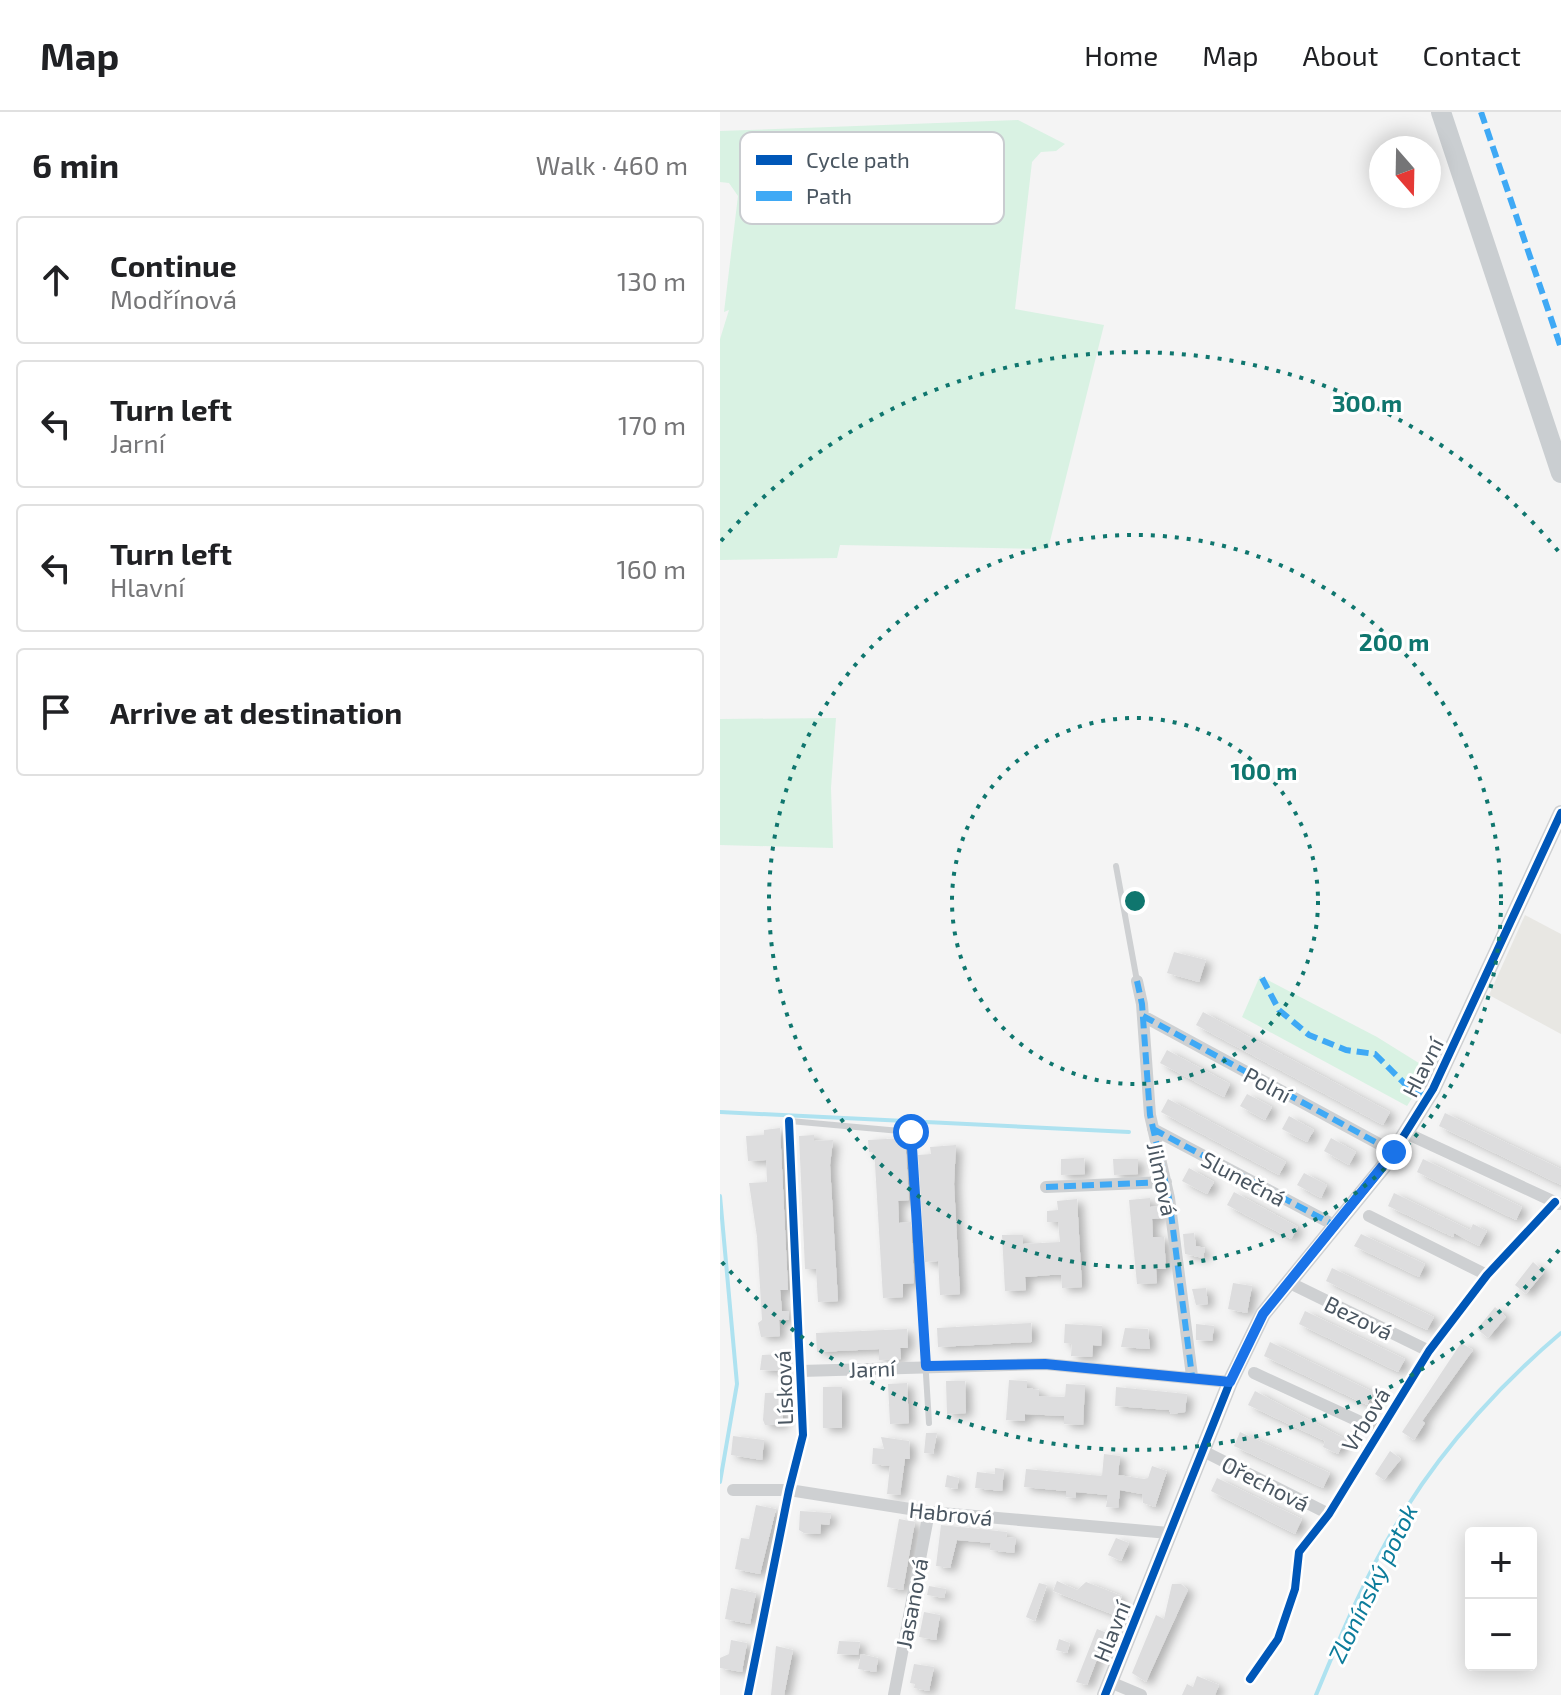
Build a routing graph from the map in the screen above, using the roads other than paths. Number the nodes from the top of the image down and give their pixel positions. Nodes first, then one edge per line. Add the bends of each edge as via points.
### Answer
1 (1441, 112) edge
2 (1561, 473) edge
3 (1559, 819) edge
4 (1116, 866) dead end
5 (1137, 981) joint
6 (1143, 1016) junction
7 (789, 1121) joint
8 (1153, 1129) junction
9 (1406, 1133) junction
10 (1394, 1152) junction
11 (1166, 1182) junction
12 (1046, 1187) dead end
13 (1558, 1204) edge
14 (1369, 1216) dead end
15 (1336, 1226) junction
16 (1487, 1275) junction
17 (1288, 1282) junction
18 (1429, 1351) junction
19 (926, 1366) junction
20 (801, 1371) junction
21 (1254, 1373) dead end
22 (1192, 1376) junction
23 (1230, 1382) junction
24 (929, 1423) dead end
25 (1378, 1430) junction
26 (1203, 1451) junction
27 (733, 1490) dead end
28 (789, 1490) junction
29 (929, 1512) junction
30 (1329, 1514) junction
31 (1169, 1533) junction
32 (1250, 1679) dead end
33 (1108, 1688) edge
34 (748, 1695) edge
35 (894, 1695) edge
36 (1141, 1695) edge

1 - 2 main road
3 - 9 street, Hlavní via 1433,1089
4 - 5 lane
5 - 6 street, Jilmová
6 - 8 street, Jilmová
6 - 10 street, Polní
7 - 19 lane via 911,1132
7 - 20 street, Lísková
8 - 11 street, Jilmová
8 - 15 street, Slunečná
9 - 10 street, Hlavní
9 - 13 street, Vrbová
10 - 15 street, Hlavní
11 - 12 street
11 - 22 street, Jilmová
13 - 16 street, Vrbová
14 - 16 street
15 - 17 street, Hlavní
16 - 18 street, Vrbová
17 - 18 street, Bezová
17 - 23 street, Hlavní via 1263,1314
18 - 25 street, Vrbová
19 - 20 street, Jarní
19 - 22 street, Jarní via 1045,1364
19 - 24 lane
20 - 28 street, Lísková via 803,1435
21 - 25 street
22 - 23 street, Jarní
23 - 26 street, Hlavní
25 - 30 street, Vrbová
26 - 30 street, Ořechová
26 - 31 street, Hlavní
27 - 28 street, Habrová
28 - 29 street, Habrová
28 - 34 street, Lísková
29 - 31 street, Habrová
29 - 35 street, Jasanová
30 - 32 street, Vrbová via 1299,1552 1295,1589 1278,1639
31 - 33 street, Hlavní
33 - 36 street

